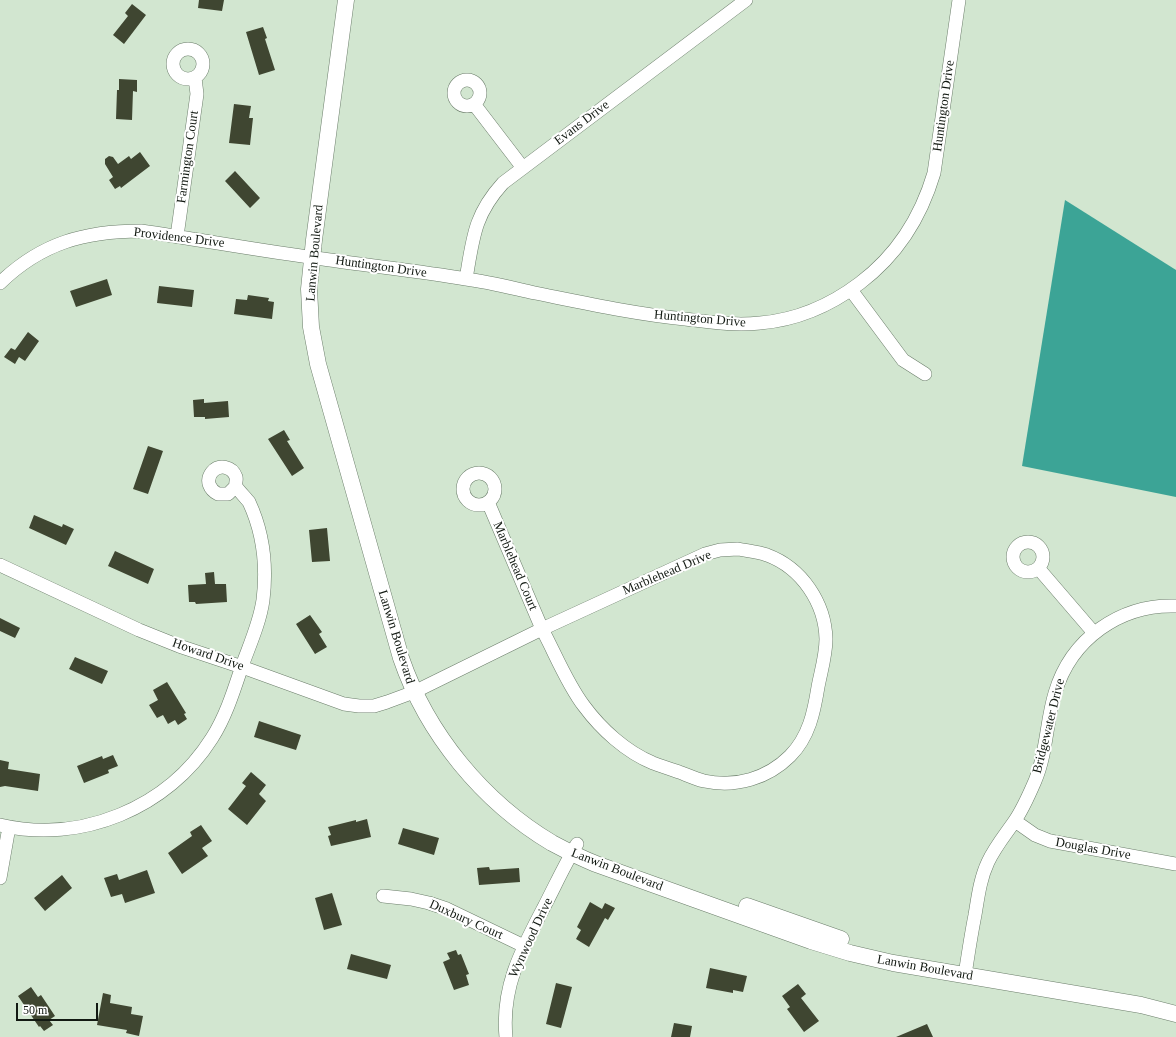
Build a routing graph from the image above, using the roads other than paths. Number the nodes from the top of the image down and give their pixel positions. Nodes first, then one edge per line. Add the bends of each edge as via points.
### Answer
1 (346, 0) edge
2 (356, 0) edge
3 (746, 0) edge
4 (959, 0) edge
5 (195, 78) dead end
6 (474, 104) dead end
7 (523, 168) junction
8 (177, 236) junction
9 (317, 258) junction
10 (466, 279) junction
11 (0, 283) edge
12 (851, 290) junction
13 (925, 374) dead end
14 (236, 486) dead end
15 (488, 502) dead end
16 (0, 565) edge
17 (1039, 569) dead end
18 (1176, 606) edge
19 (542, 629) junction
20 (1094, 633) junction
21 (242, 666) junction
22 (418, 690) junction
23 (1015, 821) junction
24 (5, 826) edge
25 (574, 849) junction
26 (1176, 864) edge
27 (0, 878) edge
28 (383, 896) dead end
29 (524, 946) junction
30 (966, 970) junction
31 (1176, 1003) edge
32 (1176, 1014) edge
33 (506, 1037) edge

1 - 9 street, Lanwin Boulevard
2 - 9 street, Lanwin Boulevard
3 - 7 street, Evans Drive
4 - 12 street, Huntington Drive via 934,173 928,193 909,231 891,256
5 - 8 street, Farmington Court via 196,94
6 - 7 street
7 - 10 street, Evans Drive via 503,183 484,207 473,236
8 - 9 street, Providence Drive
8 - 11 street, Providence Drive via 119,231 75,238 31,258
9 - 10 street, Huntington Drive
9 - 22 street, Lanwin Boulevard via 309,289 311,327 318,364 401,658
10 - 12 street, Huntington Drive via 649,315 736,324 784,319 808,312 830,303
12 - 13 street via 903,360
14 - 21 street via 248,502 256,520 261,540 265,581 258,622
15 - 19 street, Marblehead Court
16 - 21 street, Howard Drive via 140,630 179,646
17 - 20 street
18 - 20 street, Bridgewater Drive via 1163,606 1127,614
19 - 19 street, Marblehead Drive via 705,554 738,549 769,556 798,574 815,597 824,622 825,652 807,733 791,755 778,766 751,780 735,783 704,781 652,762 632,752 598,723 576,694
19 - 22 street, Marblehead Drive
20 - 23 street, Bridgewater Drive via 1081,645 1061,676 1042,762 1025,804
21 - 22 street, Howard Drive via 344,704 374,706
21 - 24 street via 222,720 212,738 182,775 147,802 126,813 81,827 32,830
22 - 25 street, Lanwin Boulevard via 426,716 452,754 475,781 527,826 552,843
23 - 26 street, Douglas Drive via 1035,835 1050,841
23 - 30 street, Bridgewater Drive via 997,845 981,881
24 - 27 street
25 - 29 street, Wynwood Drive
25 - 30 street, Lanwin Boulevard via 596,864 811,941 893,963
28 - 29 street, Duxbury Court via 410,899 447,909
29 - 33 street, Wynwood Drive via 509,987
30 - 31 street, Lanwin Boulevard
30 - 32 street, Lanwin Boulevard

